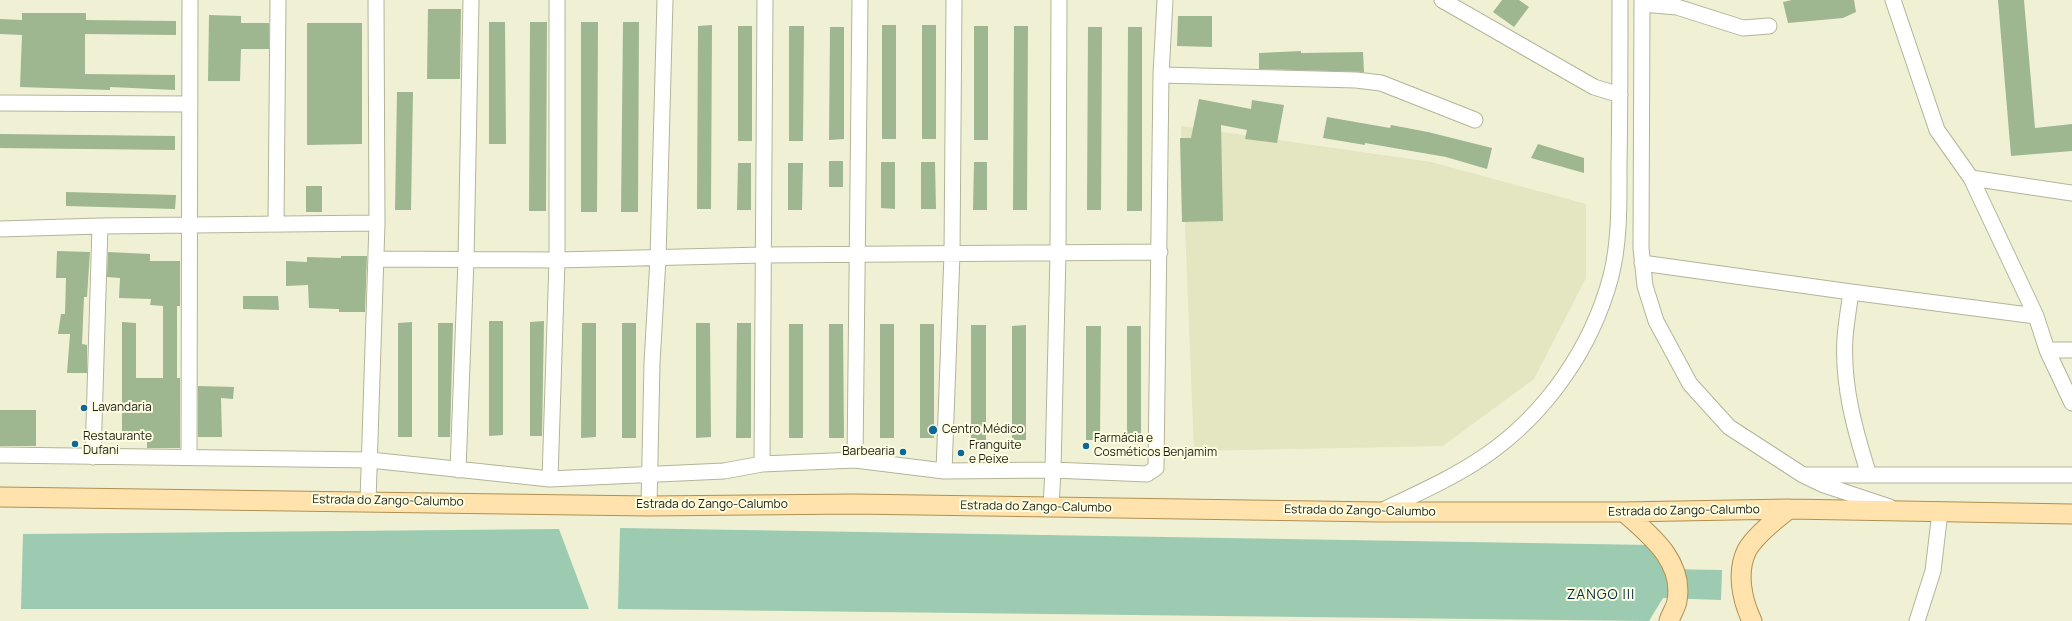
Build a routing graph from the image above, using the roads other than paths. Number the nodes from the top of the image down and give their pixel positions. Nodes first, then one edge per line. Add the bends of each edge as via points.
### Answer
1 (190, 0) edge
2 (278, 0) edge
3 (376, 0) edge
4 (471, 0) edge
5 (557, 0) edge
6 (665, 0) edge
7 (764, 0) edge
8 (860, 0) edge
9 (954, 0) edge
10 (1059, 0) edge
11 (1165, 0) edge
12 (1442, 0) edge
13 (1620, 0) edge
14 (1893, 0) edge
15 (1642, 2) edge
16 (1769, 26) dead end
17 (1161, 75) junction
18 (1620, 95) junction
19 (0, 103) edge
20 (190, 104) junction
21 (1475, 120) dead end
22 (1971, 178) junction
23 (2072, 193) edge
24 (276, 223) junction
25 (377, 223) junction
26 (190, 224) junction
27 (100, 226) junction
28 (0, 229) edge
29 (1160, 252) junction
30 (1058, 253) junction
31 (952, 254) junction
32 (762, 255) junction
33 (859, 255) junction
34 (658, 258) junction
35 (376, 260) junction
36 (466, 260) junction
37 (557, 260) junction
38 (1642, 263) junction
39 (1851, 292) junction
40 (2036, 316) junction
41 (2048, 350) junction
42 (2072, 350) edge
43 (2072, 403) edge
44 (0, 455) edge
45 (93, 457) junction
46 (189, 457) junction
47 (370, 460) junction
48 (855, 460) junction
49 (762, 464) junction
50 (458, 470) junction
51 (1053, 470) junction
52 (944, 471) junction
53 (649, 475) junction
54 (1803, 475) junction
55 (1870, 475) junction
56 (2072, 475) edge
57 (550, 478) junction
58 (0, 497) edge
59 (368, 501) junction
60 (649, 506) junction
61 (1051, 507) junction
62 (1789, 509) junction
63 (1380, 512) junction
64 (1624, 512) junction
65 (1905, 512) junction
66 (1940, 512) junction
67 (2072, 514) edge
68 (1669, 621) edge
69 (1752, 621) edge
70 (1918, 621) edge

1 - 20 street
2 - 24 street
3 - 25 street
4 - 36 street
5 - 37 street
6 - 34 street
7 - 32 street
8 - 33 street
9 - 31 street
10 - 30 street
11 - 17 street
12 - 18 street via 1594,87
13 - 18 street
14 - 22 street via 1937,130
15 - 16 street via 1677,7 1743,28
15 - 38 street
17 - 21 street via 1356,80 1381,83
17 - 29 street
18 - 63 street via 1618,233 1611,276 1598,316 1582,349 1557,388 1520,429 1486,456 1450,478
19 - 20 street
20 - 26 street
22 - 23 street
22 - 40 street
24 - 25 street
24 - 26 street
25 - 35 street
26 - 27 street
26 - 46 street
27 - 28 street
27 - 45 street
29 - 30 street
29 - 51 street via 1156,468 1147,474
30 - 31 street
30 - 51 street
31 - 33 street
31 - 52 street
32 - 33 street
32 - 34 street
32 - 49 street
33 - 48 street
34 - 37 street
34 - 53 street
35 - 36 street
35 - 47 street
36 - 37 street
36 - 50 street
37 - 57 street
38 - 39 street
38 - 54 street via 1645,286 1656,321 1690,384 1729,427
39 - 40 street
39 - 55 street via 1845,338 1846,382 1855,432
40 - 41 street
41 - 42 street
41 - 43 street
44 - 45 street
45 - 46 street
46 - 47 street
47 - 50 street
47 - 59 street
48 - 49 street
48 - 52 street
49 - 53 street via 724,471
50 - 57 street
51 - 52 street
51 - 61 street
53 - 57 street
53 - 60 street
54 - 55 street
54 - 65 street via 1824,485
55 - 56 street
58 - 59 main road, Estrada do Zango-Calumbo
59 - 60 main road, Estrada do Zango-Calumbo
60 - 61 main road, Estrada do Zango-Calumbo via 854,504
61 - 63 main road, Estrada do Zango-Calumbo
62 - 64 main road, Estrada do Zango-Calumbo
62 - 65 main road, Estrada do Zango-Calumbo
62 - 69 main road via 1770,523 1747,550 1741,576 1744,606
63 - 64 main road, Estrada do Zango-Calumbo
64 - 68 main road via 1659,544 1671,561 1677,581 1677,601
65 - 66 main road, Estrada do Zango-Calumbo
66 - 67 main road, Estrada do Zango-Calumbo
66 - 70 street via 1933,571

